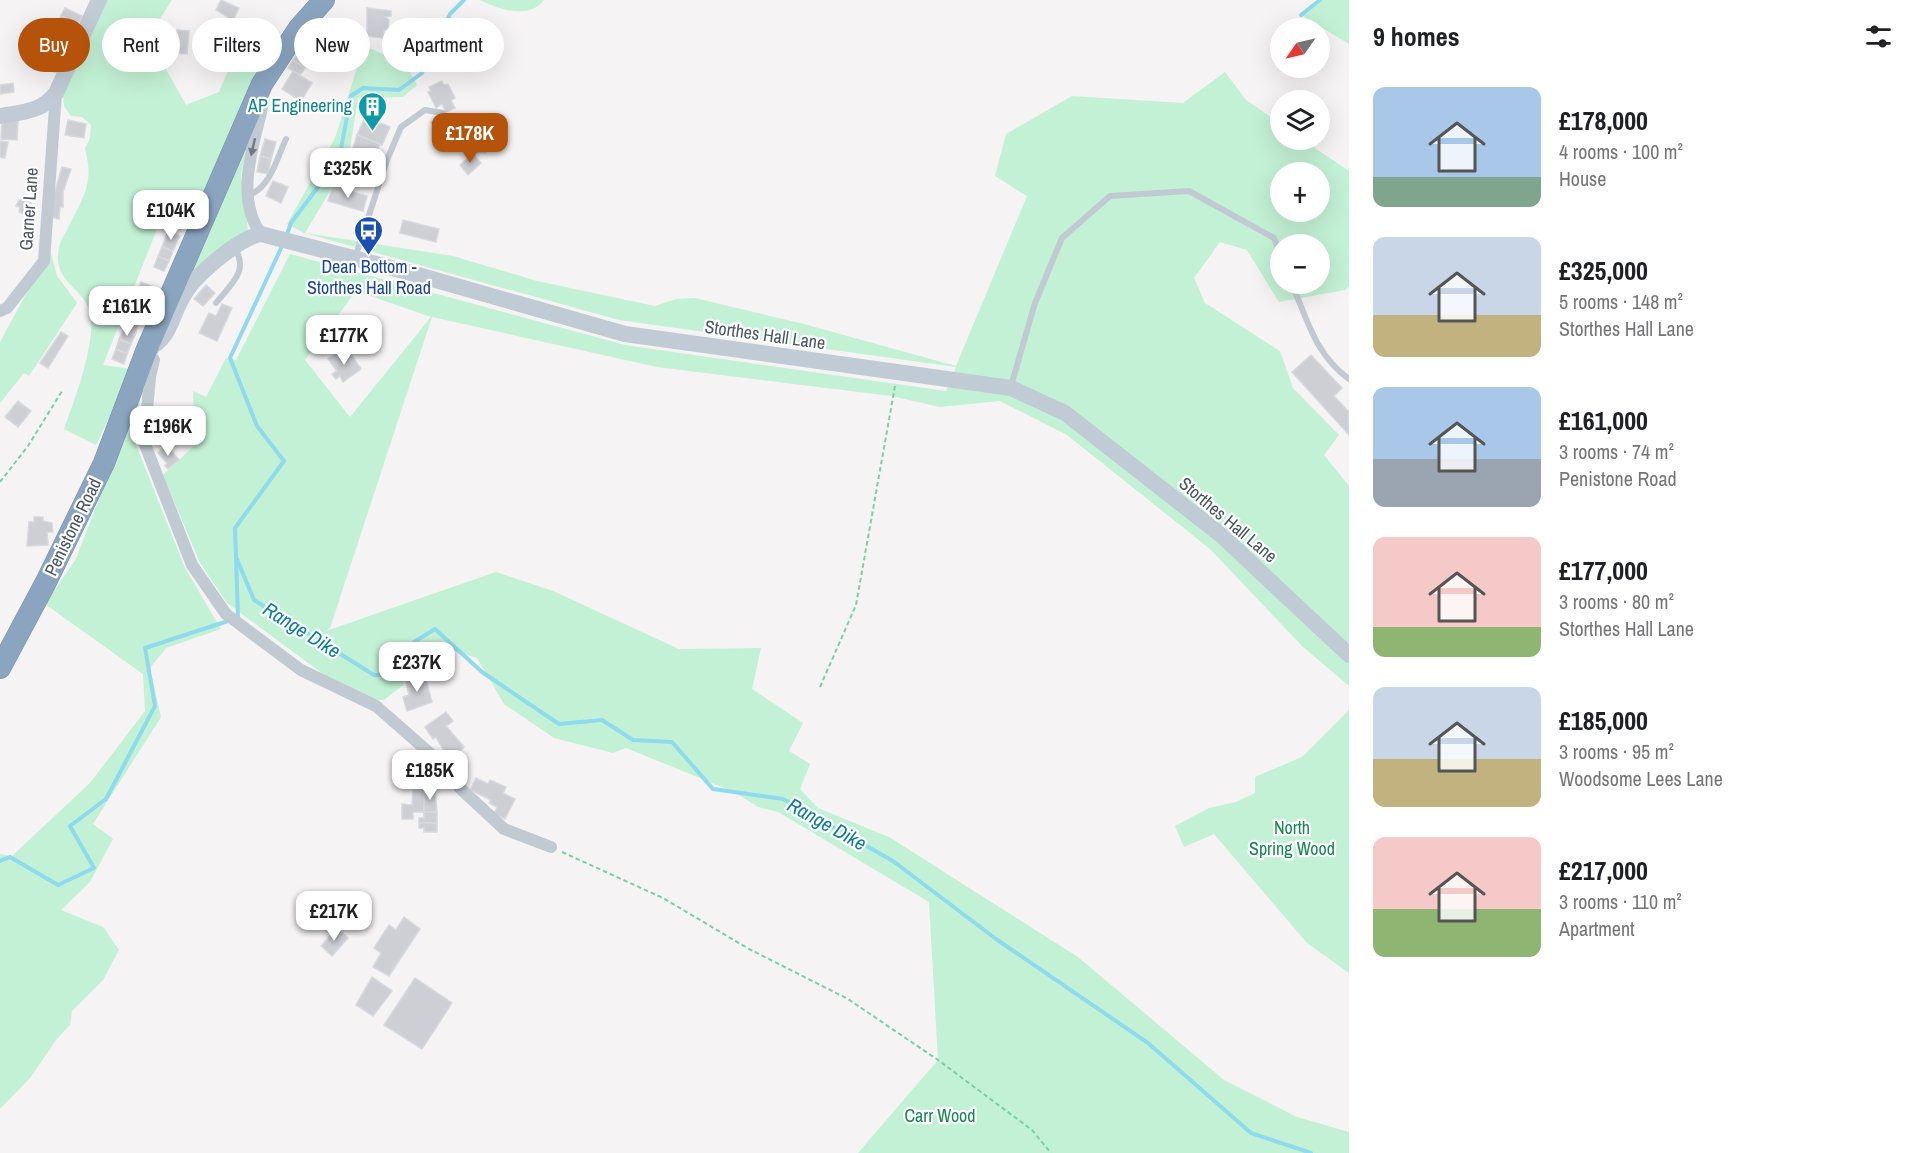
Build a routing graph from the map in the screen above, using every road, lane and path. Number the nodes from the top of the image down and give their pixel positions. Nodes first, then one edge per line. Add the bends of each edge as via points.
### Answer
1 (99, 0) edge
2 (324, 0) edge
3 (259, 90) junction
4 (56, 93) junction
5 (443, 113) dead end
6 (0, 116) edge
7 (286, 139) dead end
8 (249, 195) junction
9 (266, 236) junction
10 (1270, 236) edge
11 (234, 248) junction
12 (355, 258) junction
13 (1296, 294) edge
14 (216, 303) dead end
15 (0, 311) edge
16 (147, 349) junction
17 (897, 374) junction
18 (1349, 379) edge
19 (1011, 388) junction
20 (62, 391) dead end
21 (0, 482) edge
22 (1349, 655) edge
23 (1, 665) edge
24 (820, 687) dead end
25 (551, 847) joint
26 (1051, 1153) edge

1 - 4 street
2 - 3 highway, Penistone Road via 299,28
3 -> 8 street via 263,104 248,170
3 - 16 highway, Penistone Road
4 - 6 street via 50,102 37,109
4 - 15 street, Garner Lane via 44,261 7,308
5 - 12 lane via 425,110 401,127
7 - 8 lane via 259,192
8 - 9 street via 252,218
9 - 11 street
9 - 12 street, Storthes Hall Lane
10 - 19 lane via 1189,191 1110,196 1062,238 1035,303
11 - 14 lane via 242,259 241,270
11 - 16 street via 192,284 161,342
12 - 17 street, Storthes Hall Lane via 625,333
13 - 18 lane via 1318,348
16 - 23 highway, Penistone Road via 104,463
16 - 25 street via 154,360 144,442 192,565 226,614 301,670 376,706 433,756 504,829
17 - 19 street, Storthes Hall Lane
17 - 24 path via 856,605
19 - 22 street, Storthes Hall Lane via 1065,413 1221,535
20 - 21 path
25 - 26 path via 663,898 749,949 848,999 1032,1130

